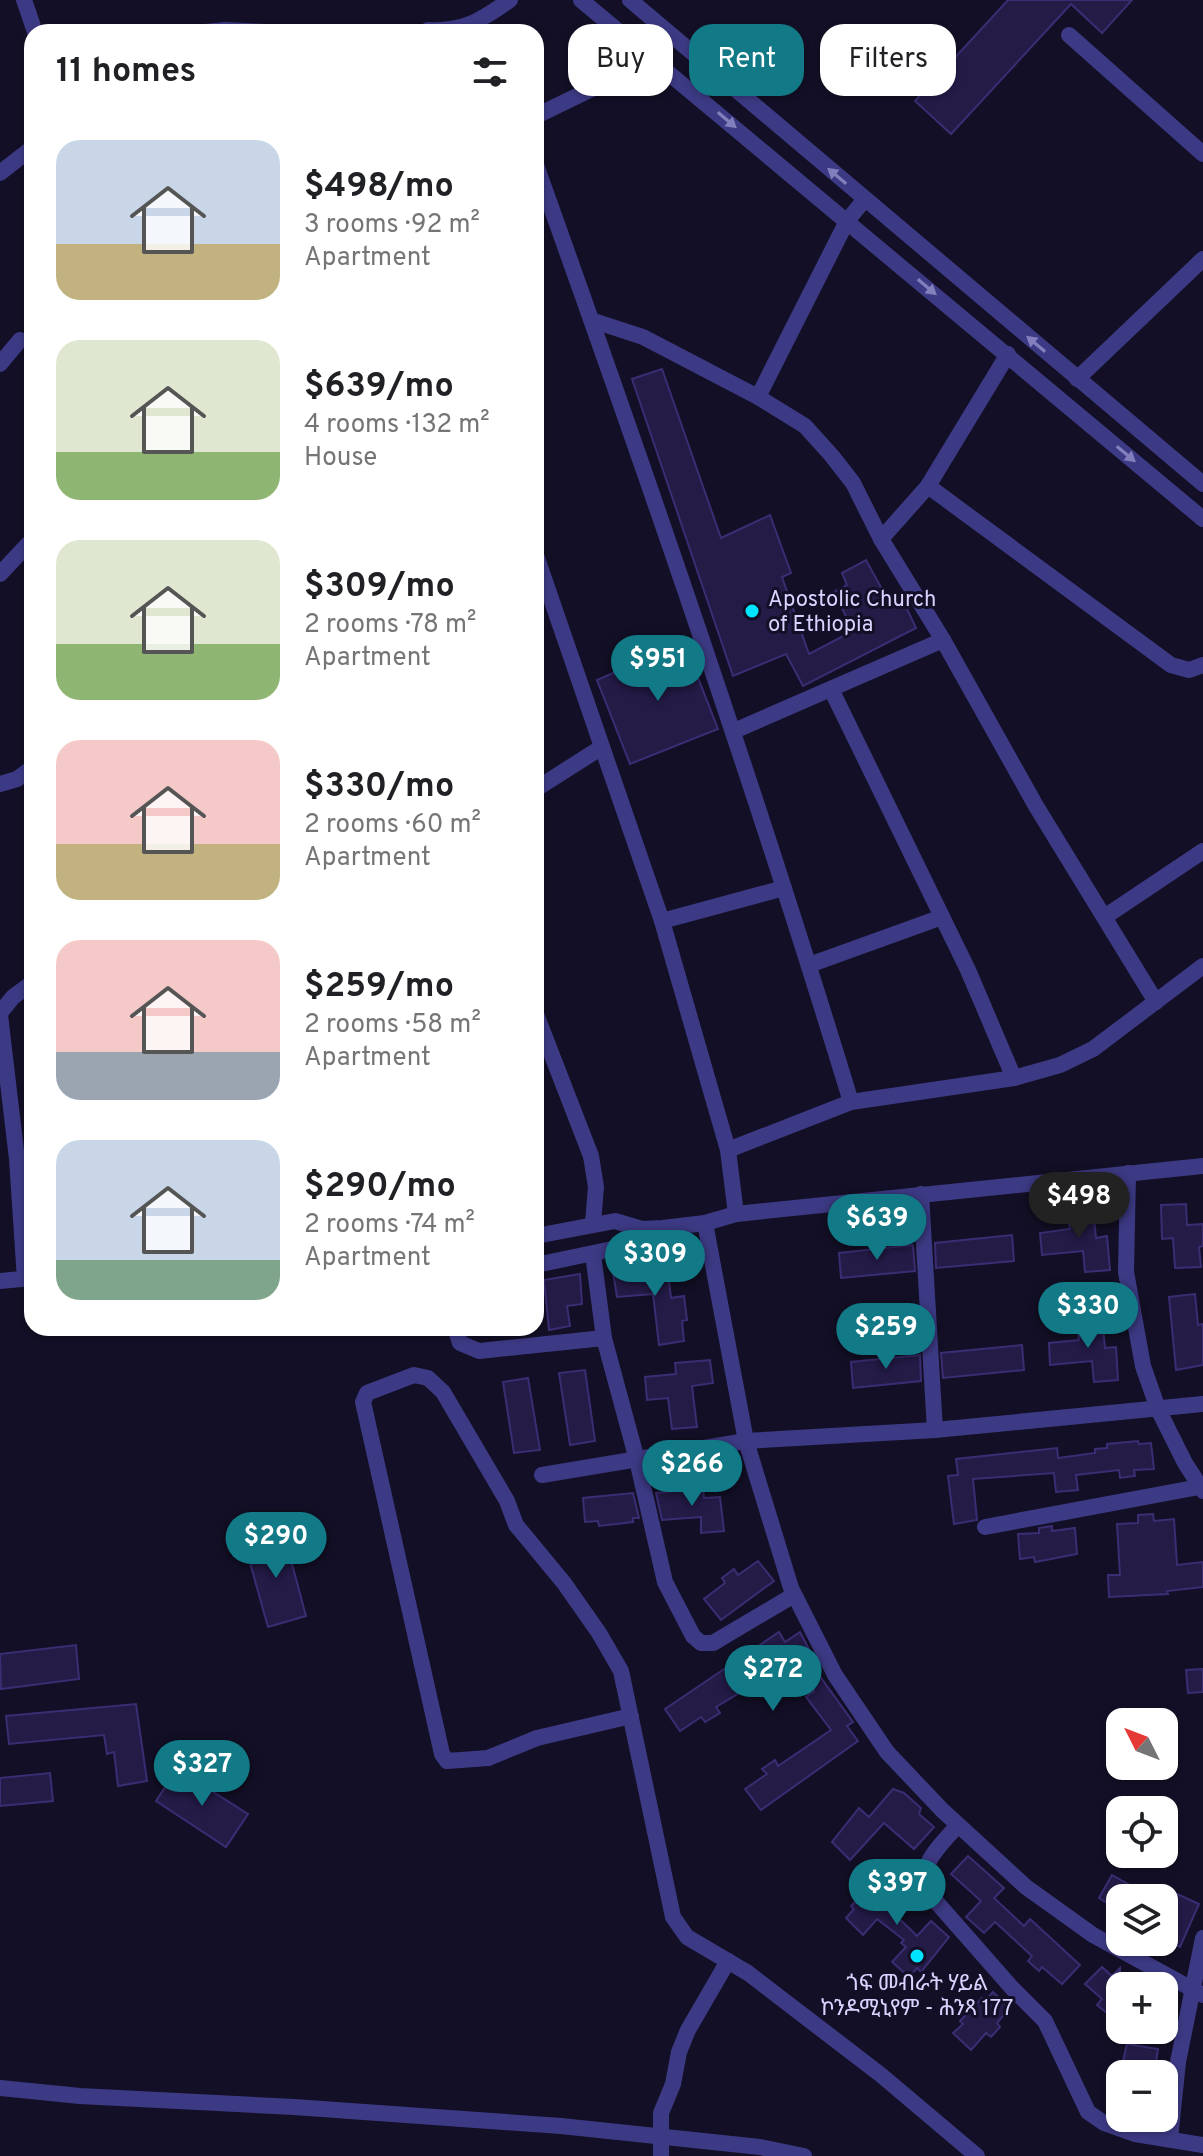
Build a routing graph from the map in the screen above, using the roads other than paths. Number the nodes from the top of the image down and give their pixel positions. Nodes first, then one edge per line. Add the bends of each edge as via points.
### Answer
1 (24, 0) edge
2 (510, 0) edge
3 (581, 0) edge
4 (630, 0) edge
5 (32, 24) edge
6 (470, 24) edge
7 (611, 24) edge
8 (1069, 35) dead end
9 (673, 75) edge
10 (577, 96) edge
11 (544, 112) edge
12 (24, 154) edge
13 (1203, 154) edge
14 (0, 173) edge
15 (544, 187) edge
16 (865, 199) junction
17 (847, 221) junction
18 (1203, 259) edge
19 (594, 321) junction
20 (20, 340) dead end
21 (1008, 354) junction
22 (0, 364) edge
23 (1077, 379) junction
24 (758, 397) junction
25 (1203, 484) edge
26 (928, 486) junction
27 (1203, 519) edge
28 (881, 539) junction
29 (24, 548) edge
30 (0, 574) edge
31 (544, 578) edge
32 (943, 640) junction
33 (1203, 665) edge
34 (831, 689) junction
35 (734, 731) junction
36 (602, 747) junction
37 (24, 774) edge
38 (0, 784) edge
39 (544, 784) edge
40 (1203, 851) edge
41 (784, 888) junction
42 (1106, 916) junction
43 (942, 917) junction
44 (662, 921) junction
45 (809, 965) junction
46 (1203, 966) edge
47 (24, 989) edge
48 (1156, 1002) junction
49 (0, 1014) edge
50 (544, 1035) edge
51 (1014, 1078) junction
52 (851, 1102) junction
53 (728, 1150) junction
54 (1203, 1166) edge
55 (1128, 1173) junction
56 (921, 1194) junction
57 (736, 1214) junction
58 (593, 1223) junction
59 (705, 1223) junction
60 (24, 1228) edge
61 (642, 1229) junction
62 (544, 1234) edge
63 (593, 1254) junction
64 (544, 1263) edge
65 (24, 1279) edge
66 (0, 1281) edge
67 (458, 1336) edge
68 (604, 1338) junction
69 (1203, 1404) edge
70 (1158, 1409) junction
71 (935, 1430) junction
72 (746, 1441) junction
73 (637, 1460) junction
74 (542, 1475) dead end
75 (1201, 1489) edge
76 (985, 1527) dead end
77 (794, 1595) junction
78 (631, 1716) junction
79 (958, 1825) junction
80 (1203, 1938) edge
81 (728, 1961) junction
82 (1198, 1993) edge
83 (0, 2088) edge
84 (1170, 2139) junction
85 (1203, 2145) edge
86 (662, 2147) edge
87 (804, 2156) edge
88 (977, 2156) edge

1 - 5 street
2 - 6 street
3 - 7 street
16 -> 4 street
8 - 13 street
9 -> 17 street
10 - 11 street
12 - 14 street
15 - 19 street
16 - 17 street
23 -> 16 street
17 -> 21 street
17 - 24 street
18 - 23 street
19 - 24 street via 643,337
19 - 35 street
20 - 22 street
21 - 26 street
21 -> 27 street
23 - 25 street
24 - 28 street via 805,426 832,456 853,483
26 - 28 street
26 - 33 street via 1171,665 1189,670
28 - 32 street
29 - 30 street
31 - 36 street
32 - 34 street
32 - 42 street via 1036,806
34 - 35 street
34 - 43 street
35 - 41 street
36 - 39 street
36 - 44 street
37 - 38 street
40 - 42 street
41 - 44 street
41 - 45 street
42 - 48 street
43 - 45 street
43 - 51 street
44 - 53 street
45 - 52 street
46 - 48 street
47 - 49 street
48 - 51 street via 1093,1049
49 - 60 street
50 - 58 street via 591,1156 596,1187
51 - 52 street
52 - 53 street
53 - 57 street
54 - 55 street
55 - 56 street
55 - 70 street via 1126,1272 1143,1366
56 - 57 street
56 - 71 street
57 - 59 street
58 - 61 street via 615,1221
58 - 62 street
59 - 61 street
59 - 72 street
61 - 63 street via 629,1243
63 - 64 street
63 - 68 street
65 - 66 street
67 - 68 street via 460,1343 479,1351
68 - 73 street
69 - 70 street
70 - 71 street
70 - 75 street
71 - 72 street
72 - 73 street
72 - 77 street
73 - 74 street
73 - 77 street via 665,1582 701,1643 713,1643
75 - 76 street
77 - 79 street via 835,1675 887,1752
78 - 78 street via 614,1658 564,1583 516,1525 443,1392 428,1378 414,1375 367,1393 363,1402 437,1740 447,1761 488,1758 537,1738
78 - 81 street via 673,1917 687,1937
79 - 82 street via 1026,1887 1093,1935
79 - 84 street via 929,1860 923,1873 925,1889 1045,2021 1088,2112 1135,2134
80 - 82 street
81 - 86 street via 679,2052 661,2113
81 - 88 street via 881,2075
82 - 84 street via 1178,2062
83 - 86 street via 561,2126
84 - 85 street
86 - 87 street via 760,2147

